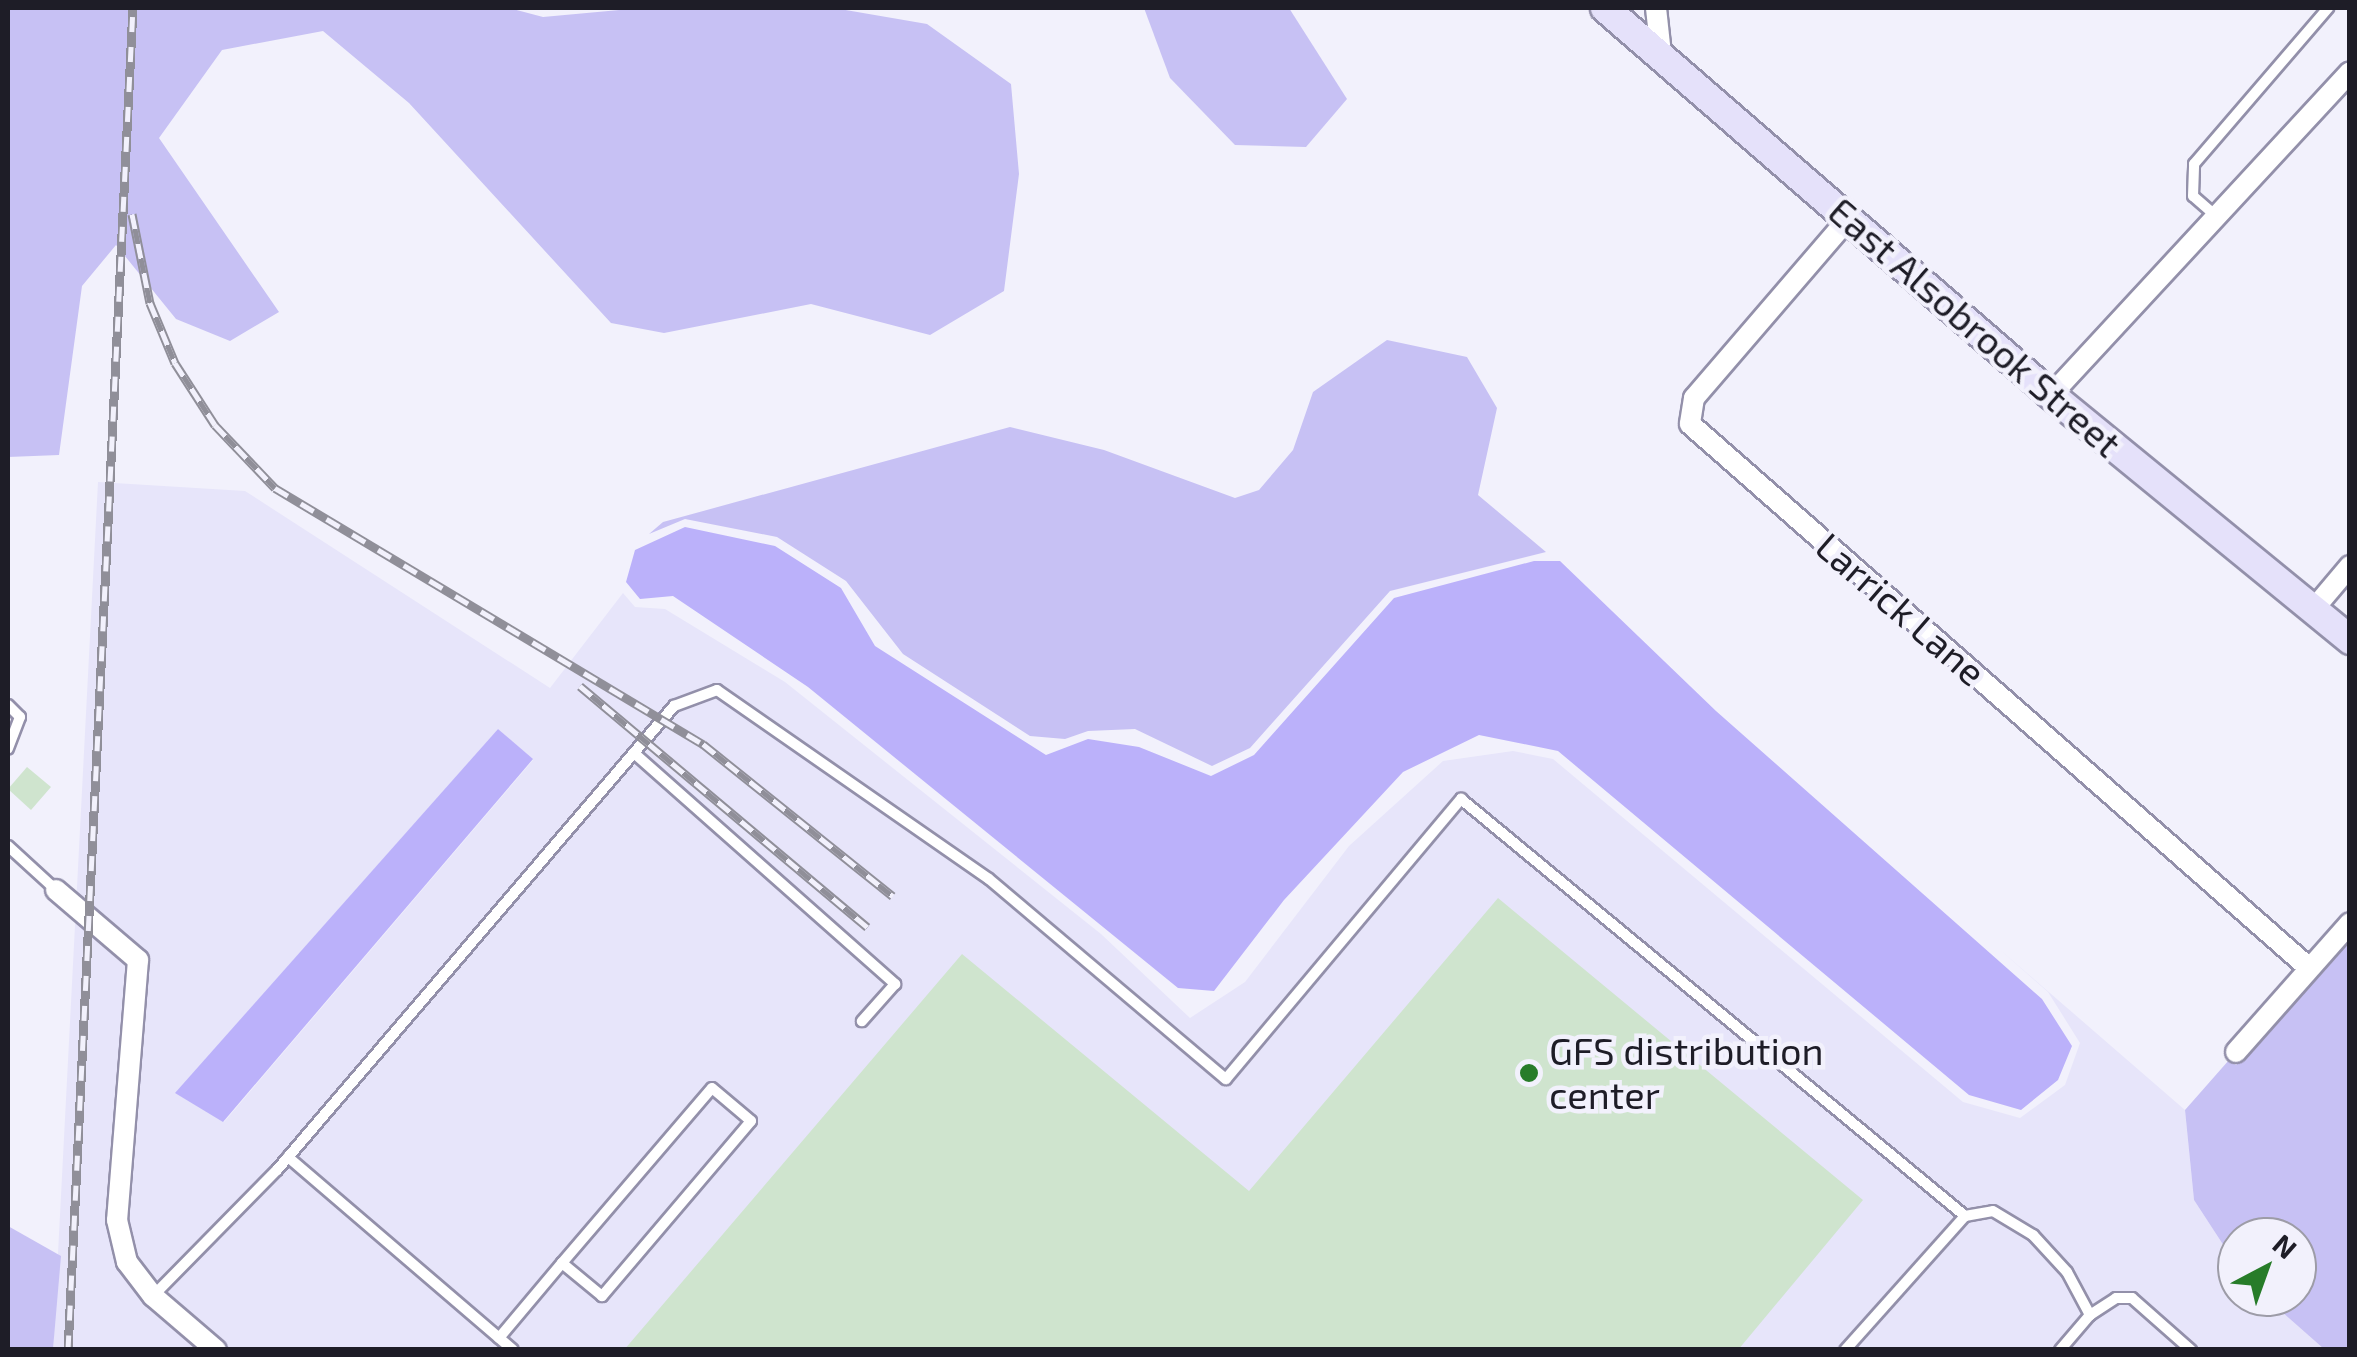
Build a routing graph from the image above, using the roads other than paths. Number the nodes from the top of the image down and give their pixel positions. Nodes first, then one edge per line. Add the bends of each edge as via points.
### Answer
1 (1605, 8) edge
2 (1656, 8) edge
3 (2328, 8) edge
4 (1661, 54) junction
5 (2350, 72) edge
6 (2216, 216) junction
7 (1848, 219) junction
8 (2051, 394) junction
9 (2350, 566) edge
10 (2312, 611) junction
11 (2350, 640) edge
12 (8, 705) edge
13 (8, 750) edge
14 (634, 753) junction
15 (8, 846) edge
16 (56, 890) joint
17 (2350, 922) edge
18 (2309, 968) junction
19 (862, 1021) dead end
20 (2236, 1052) dead end
21 (288, 1157) junction
22 (1965, 1216) junction
23 (562, 1263) junction
24 (153, 1296) junction
25 (2090, 1315) junction
26 (498, 1338) junction
27 (216, 1350) edge
28 (512, 1350) edge
29 (1846, 1350) edge
30 (2060, 1350) edge
31 (2191, 1350) edge

1 - 4 street, East Alsobrook Street
2 - 4 street
3 - 6 lane via 2194,164 2194,196
4 - 7 street, East Alsobrook Street
5 - 6 street
6 - 8 street
7 - 8 street, East Alsobrook Street
7 - 18 street, Larrick Lane via 1694,398 1690,424
8 - 10 street, East Alsobrook Street
9 - 10 street
10 - 11 street, East Alsobrook Street
12 - 13 lane via 20,717
14 - 19 lane via 895,984
14 - 21 lane
14 - 22 lane via 674,706 717,690 989,880 1226,1079 1461,799
15 - 16 lane
16 - 24 street via 138,960 116,1220 127,1262
17 - 18 street
18 - 20 street
21 - 24 lane
21 - 26 lane
22 - 25 lane via 1993,1212 2033,1235 2067,1272
22 - 29 lane
23 - 23 lane via 712,1088 751,1121 602,1296
23 - 26 lane
24 - 27 street
25 - 30 lane
25 - 31 lane via 2116,1298 2132,1298
26 - 28 lane

